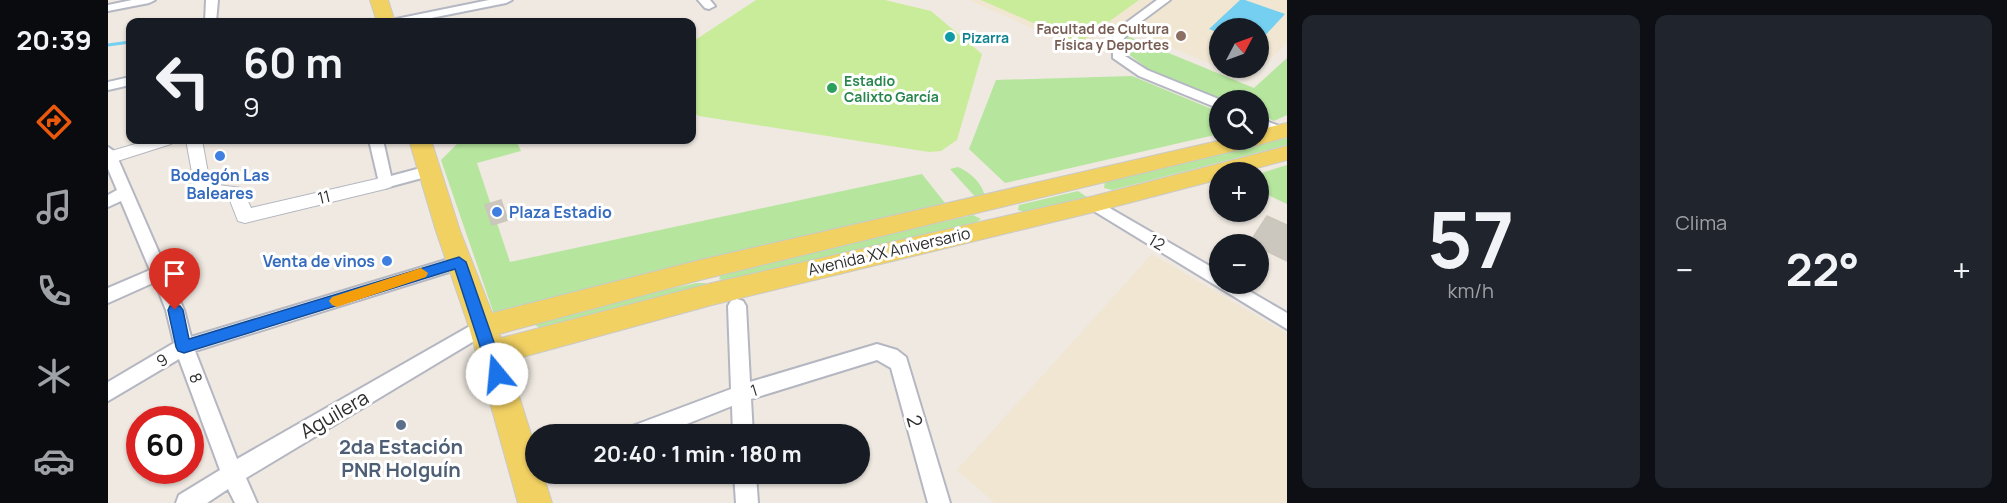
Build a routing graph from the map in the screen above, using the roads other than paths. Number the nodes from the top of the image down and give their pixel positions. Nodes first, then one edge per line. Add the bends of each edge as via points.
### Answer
1 (149, 0) edge
2 (212, 0) edge
3 (380, 0) edge
4 (506, 0) edge
5 (1164, 0) edge
6 (466, 4) edge
7 (108, 8) edge
8 (211, 18) edge
9 (385, 18) edge
10 (412, 18) edge
11 (126, 82) edge
12 (108, 86) edge
13 (1209, 100) edge
14 (1269, 128) edge
15 (1269, 137) edge
16 (1286, 138) edge
17 (151, 144) edge
18 (195, 144) edge
19 (377, 144) edge
20 (421, 144) edge
21 (1209, 150) edge
22 (109, 156) edge
23 (428, 171) junction
24 (385, 183) junction
25 (116, 197) edge
26 (1094, 204) junction
27 (459, 262) junction
28 (159, 273) junction
29 (1209, 273) edge
30 (1241, 294) edge
31 (108, 296) edge
32 (737, 306) dead end
33 (1287, 322) edge
34 (487, 340) junction
35 (184, 347) junction
36 (877, 352) joint
37 (108, 392) edge
38 (740, 394) junction
39 (662, 424) edge
40 (741, 424) edge
41 (525, 459) edge
42 (232, 473) junction
43 (746, 484) edge
44 (187, 503) edge
45 (246, 503) edge
46 (747, 503) edge
47 (939, 503) edge

1 - 7 street
2 - 8 street
3 - 9 main road
4 - 6 street
5 - 13 street via 1126,27 1117,40 1119,58 1143,73
6 - 10 street
11 - 12 street
14 - 16 street
15 - 16 main road
16 - 26 main road, Avenida XX Aniversario
17 - 22 street
18 - 24 street, 11 via 202,190 236,192 245,216
19 - 24 street
20 - 23 main road
21 - 34 main road, Avenida XX Aniversario via 700,270
22 - 25 street, 8
23 - 24 street, 11
23 - 27 main road
25 - 28 street, 8
26 - 29 street, 12
26 - 34 main road, Avenida XX Aniversario via 712,294
27 - 34 main road
27 - 35 street, 9
28 - 31 street
28 - 35 street, 8 via 175,310
30 - 33 street
32 - 38 street
34 - 41 main road
34 - 42 street, Aguilera
35 - 37 street, 9
35 - 42 street, 8
36 - 38 street, 1
36 - 47 street, 2 via 899,363
38 - 39 street, 1
38 - 40 street
42 - 44 street, Aguilera
42 - 45 street, 8
43 - 46 street

